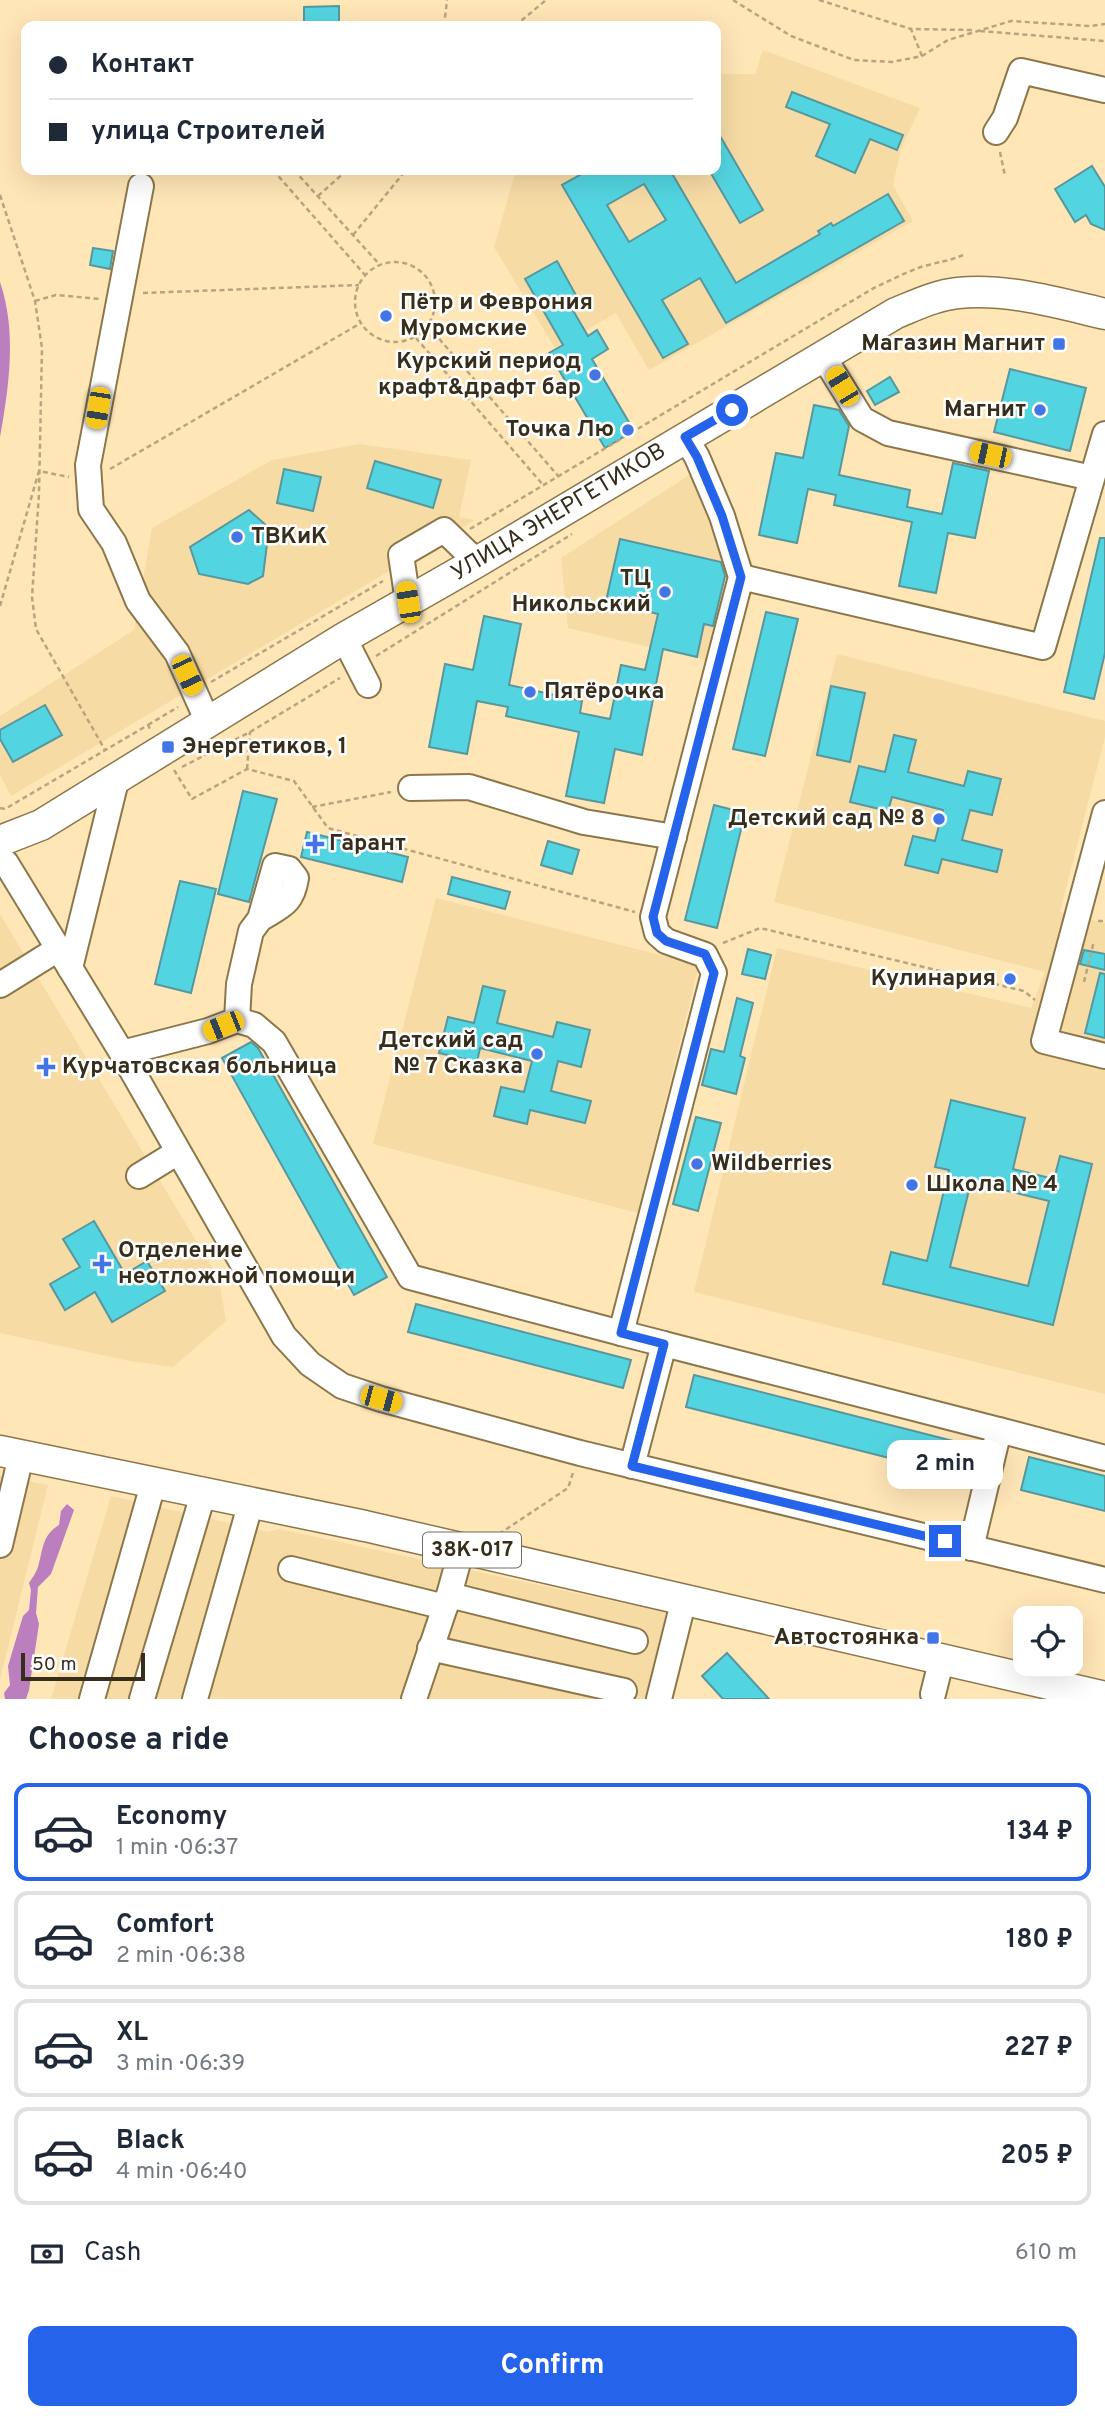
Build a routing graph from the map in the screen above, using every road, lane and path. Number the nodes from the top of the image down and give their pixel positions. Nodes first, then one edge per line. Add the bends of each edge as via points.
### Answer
1 (447, 0) edge
2 (547, 0) edge
3 (733, 0) edge
4 (819, 0) edge
5 (445, 21) edge
6 (521, 21) edge
7 (1105, 24) edge
8 (911, 29) junction
9 (976, 30) junction
10 (1105, 41) edge
11 (922, 56) junction
12 (1105, 90) edge
13 (996, 132) joint
14 (277, 175) edge
15 (299, 175) edge
16 (341, 175) edge
17 (402, 175) edge
18 (1005, 176) dead end
19 (141, 186) dead end
20 (0, 195) edge
21 (318, 196) junction
22 (353, 235) junction
23 (963, 255) dead end
24 (380, 265) junction
25 (365, 275) junction
26 (359, 285) junction
27 (119, 293) junction
28 (34, 301) junction
29 (1105, 314) edge
30 (361, 323) junction
31 (427, 325) junction
32 (415, 337) junction
33 (823, 356) junction
34 (1105, 434) edge
35 (685, 437) junction
36 (39, 471) junction
37 (80, 477) junction
38 (559, 477) junction
39 (1092, 478) junction
40 (544, 486) junction
41 (581, 529) dead end
42 (454, 539) junction
43 (477, 562) junction
44 (403, 569) junction
45 (741, 577) junction
46 (408, 602) junction
47 (0, 606) edge
48 (344, 638) junction
49 (367, 673) joint
50 (343, 676) dead end
51 (202, 709) junction
52 (148, 725) dead end
53 (250, 732) junction
54 (105, 750) dead end
55 (247, 769) junction
56 (117, 777) junction
57 (411, 788) joint
58 (312, 807) junction
59 (1105, 813) edge
60 (674, 837) junction
61 (0, 841) edge
62 (0, 858) edge
63 (653, 917) junction
64 (260, 919) dead end
65 (1105, 921) edge
66 (723, 943) dead end
67 (64, 959) junction
68 (1084, 982) dead end
69 (0, 985) edge
70 (1024, 991) dead end
71 (237, 1020) junction
72 (122, 1053) junction
73 (1105, 1056) edge
74 (178, 1152) junction
75 (139, 1176) dead end
76 (621, 1333) junction
77 (664, 1344) junction
78 (999, 1430) junction
79 (11, 1453) edge
80 (580, 1453) junction
81 (1105, 1458) edge
82 (632, 1466) junction
83 (154, 1482) junction
84 (205, 1491) junction
85 (251, 1502) junction
86 (0, 1545) edge
87 (971, 1548) junction
88 (468, 1549) junction
89 (291, 1569) dead end
90 (1105, 1580) edge
91 (684, 1599) junction
92 (447, 1601) junction
93 (635, 1641) dead end
94 (430, 1648) junction
95 (942, 1658) junction
96 (624, 1691) dead end
97 (933, 1694) dead end
98 (1105, 1697) edge
99 (420, 1698) edge
100 (92, 1699) edge
101 (142, 1699) edge
102 (195, 1699) edge
103 (659, 1699) edge

1 - 5 path
2 - 6 path
3 - 11 path via 791,36 853,60 892,62
4 - 8 path
7 - 9 path via 1011,21
8 - 9 path
8 - 11 path
9 - 10 path
9 - 11 path
12 - 13 street via 1021,71
13 - 18 path
14 - 25 path
15 - 21 path
16 - 21 path
17 - 22 path
19 - 27 street
20 - 28 path
21 - 22 path
22 - 24 path
23 - 38 path via 872,289
24 - 25 path
24 - 31 path via 404,263 429,281 435,301
25 - 26 path
26 - 27 path
26 - 30 path via 355,303
27 - 28 path via 112,300 56,295
27 - 37 street via 88,465
28 - 36 path via 42,348
29 - 33 main road, УЛИЦА ЭНЕРГЕТИКОВ via 996,293 957,293 896,313
30 - 32 path via 386,341
30 - 37 path via 101,474
31 - 32 path
31 - 38 path
32 - 40 path
33 - 35 main road, УЛИЦА ЭНЕРГЕТИКОВ
33 - 39 street via 862,419 888,433
34 - 39 street
35 - 43 main road, УЛИЦА ЭНЕРГЕТИКОВ
35 - 45 street via 722,516
36 - 37 path
36 - 47 path
36 - 54 path via 32,597 36,629
37 - 51 street via 91,509 114,543 138,601 177,653
38 - 40 path
39 - 45 street via 1043,648
40 - 42 path
41 - 49 path
42 - 43 street
42 - 44 street via 444,530 401,555
43 - 46 main road, УЛИЦА ЭНЕРГЕТИКОВ
44 - 46 street
44 - 51 path via 211,682
45 - 60 street
46 - 48 main road, УЛИЦА ЭНЕРГЕТИКОВ
48 - 49 street
48 - 51 main road, УЛИЦА ЭНЕРГЕТИКОВ
50 - 53 path
51 - 52 path
51 - 56 main road, УЛИЦА ЭНЕРГЕТИКОВ
53 - 55 path
53 - 55 path via 174,771 192,799
55 - 58 path via 294,780
56 - 61 main road, УЛИЦА ЭНЕРГЕТИКОВ via 41,825
56 - 67 street
57 - 58 path
57 - 60 street via 469,787 584,822
58 - 63 path via 328,828
59 - 73 street via 1044,1041
60 - 63 street
62 - 67 street
63 - 76 street via 657,933 666,941 705,954 714,973
64 - 71 street via 251,931 239,984
65 - 68 path via 1099,919
66 - 70 path via 760,928
67 - 69 street
67 - 72 street
71 - 72 street
71 - 76 street via 254,1025 274,1042 410,1277
72 - 74 street
74 - 75 street
74 - 80 street via 284,1336 310,1364 342,1386 381,1399
76 - 77 street
77 - 78 street
77 - 82 street
78 - 81 street
78 - 87 street
79 - 83 main road, 38К-017
79 - 86 street
80 - 82 street
80 - 88 path via 568,1488
82 - 87 street
83 - 84 main road, 38К-017
83 - 100 street
84 - 85 main road, 38К-017
84 - 101 street
85 - 88 main road, 38К-017
85 - 102 street
87 - 90 street
88 - 91 main road, 38К-017
88 - 92 street
89 - 92 street
91 - 95 main road, 38К-017
91 - 103 street
92 - 93 street
92 - 94 street
94 - 96 street
94 - 99 street
95 - 97 street
95 - 98 main road, 38К-017

